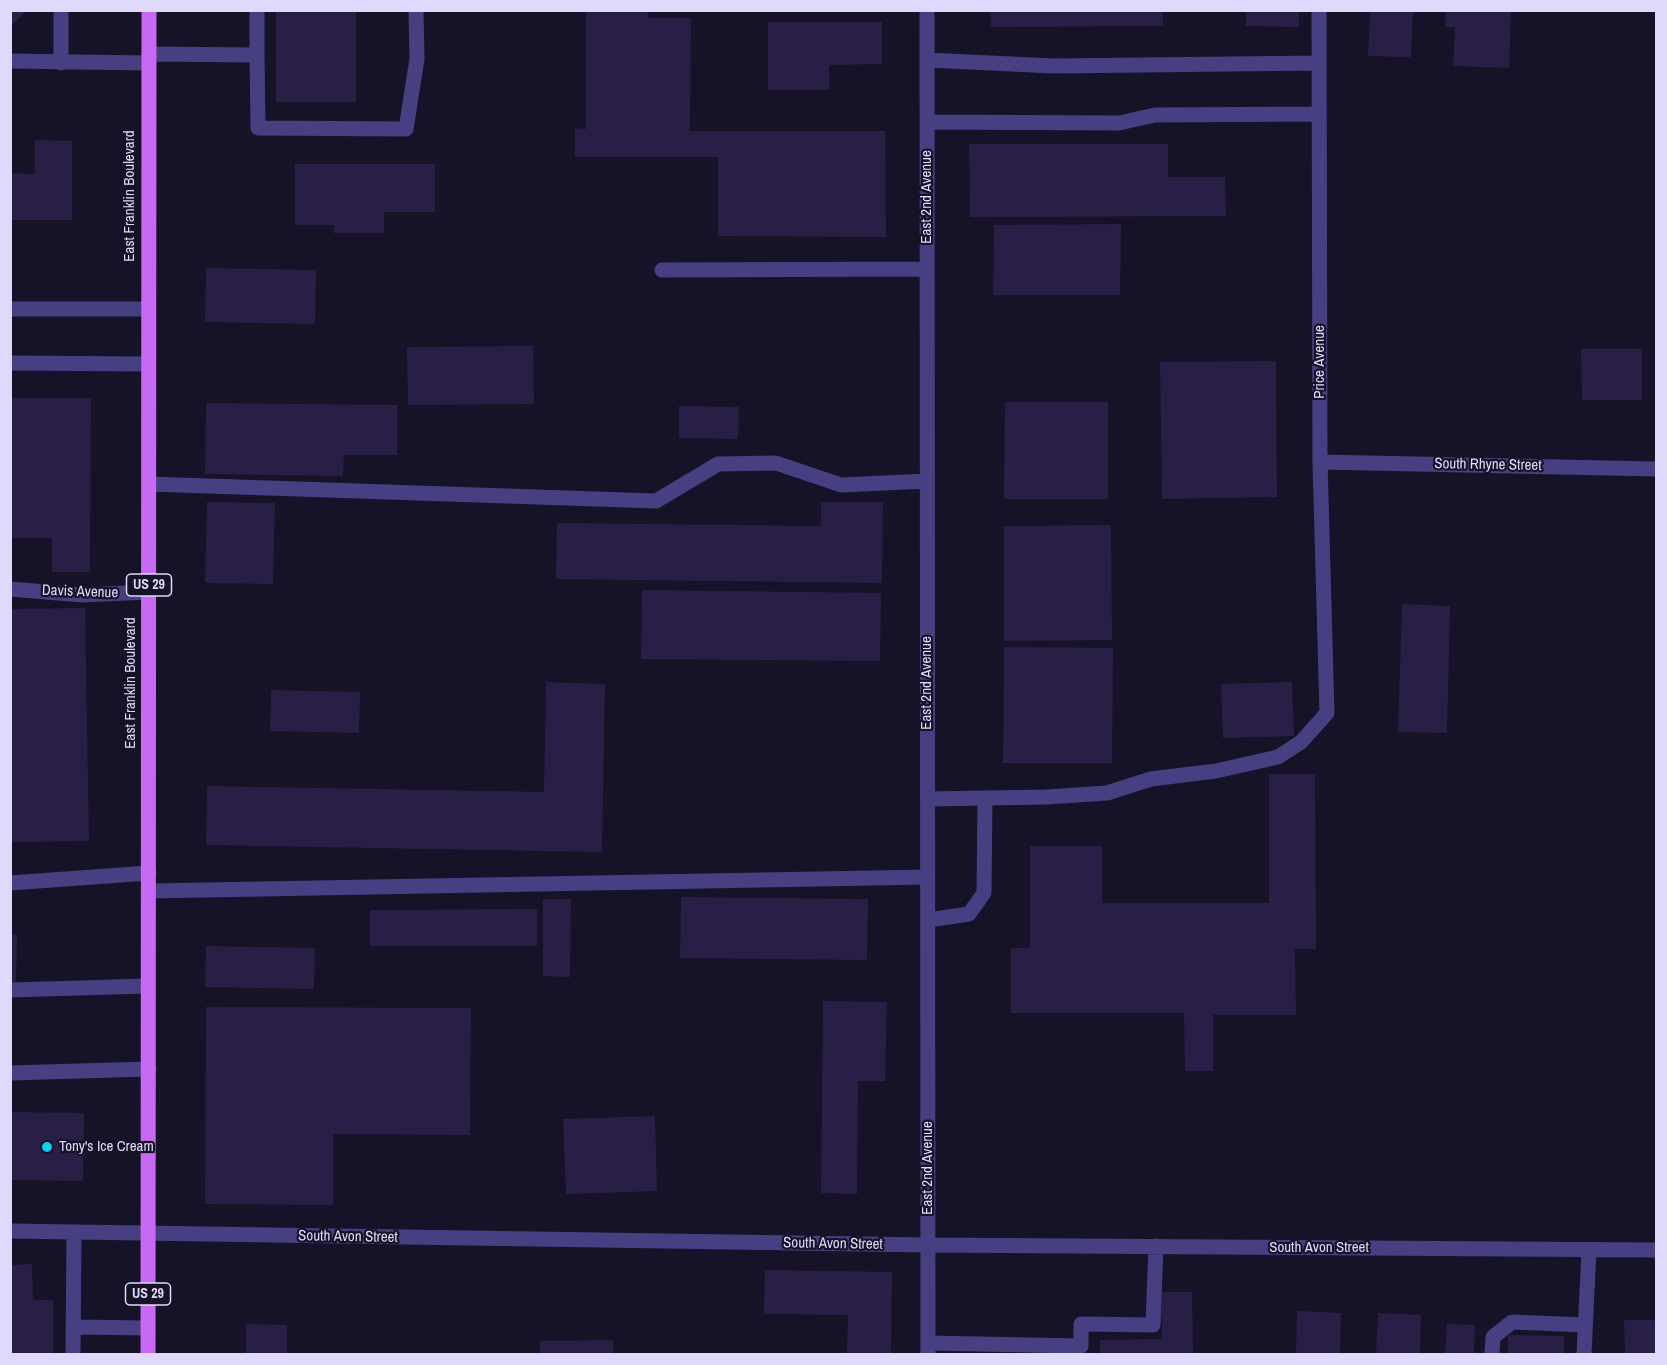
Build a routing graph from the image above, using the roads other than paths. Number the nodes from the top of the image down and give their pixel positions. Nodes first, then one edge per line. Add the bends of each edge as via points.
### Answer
1 (61, 10) edge
2 (149, 10) edge
3 (257, 10) edge
4 (416, 10) edge
5 (927, 10) edge
6 (1319, 10) edge
7 (257, 55) junction
8 (149, 59) junction
9 (927, 60) junction
10 (10, 61) edge
11 (61, 63) junction
12 (1319, 63) junction
13 (1319, 114) junction
14 (927, 122) junction
15 (927, 269) junction
16 (662, 270) dead end
17 (10, 309) edge
18 (148, 309) junction
19 (10, 363) edge
20 (148, 363) junction
21 (1320, 462) junction
22 (1656, 469) edge
23 (927, 481) junction
24 (149, 484) junction
25 (10, 589) edge
26 (149, 592) junction
27 (985, 798) junction
28 (928, 800) junction
29 (149, 873) junction
30 (928, 877) junction
31 (10, 883) edge
32 (149, 891) junction
33 (928, 920) junction
34 (148, 986) junction
35 (10, 990) edge
36 (148, 1069) junction
37 (10, 1073) edge
38 (10, 1231) edge
39 (74, 1232) junction
40 (149, 1234) junction
41 (928, 1245) junction
42 (1156, 1246) junction
43 (1589, 1250) junction
44 (1656, 1250) edge
45 (1585, 1325) junction
46 (74, 1327) junction
47 (148, 1328) junction
48 (928, 1349) edge
49 (73, 1354) edge
50 (148, 1354) edge
51 (1492, 1354) edge
52 (1584, 1354) edge

1 - 11 street
2 - 8 main road, East Franklin Boulevard / US 29
3 - 7 street
4 - 7 street via 417,59 406,129 258,128
5 - 9 street, East 2nd Avenue
6 - 12 street, Price Avenue
7 - 8 street
8 - 11 street
8 - 18 main road, East Franklin Boulevard / US 29
9 - 12 street via 1054,66
9 - 14 street, East 2nd Avenue
10 - 11 street
12 - 13 street, Price Avenue
13 - 14 street via 1155,115 1119,123
13 - 21 street, Price Avenue
14 - 15 street, East 2nd Avenue
15 - 16 street
15 - 23 street, East 2nd Avenue
17 - 18 street
18 - 20 main road, East Franklin Boulevard / US 29
19 - 20 street
20 - 24 main road, East Franklin Boulevard / US 29
21 - 22 street, South Rhyne Street
21 - 27 street, Price Avenue via 1327,713 1302,742 1278,757 1216,771 1151,779 1107,793
23 - 24 street via 841,485 776,463 718,464 656,501
23 - 28 street, East 2nd Avenue
24 - 26 main road, East Franklin Boulevard / US 29
25 - 26 street, Davis Avenue via 82,595
26 - 29 main road, East Franklin Boulevard / US 29
27 - 28 street
27 - 33 street via 984,893 969,914
28 - 30 street, East 2nd Avenue
29 - 31 street
29 - 32 main road, East Franklin Boulevard / US 29
30 - 32 street
30 - 33 street, East 2nd Avenue
32 - 34 main road, East Franklin Boulevard / US 29
33 - 41 street, East 2nd Avenue
34 - 35 street
34 - 36 main road, East Franklin Boulevard / US 29
36 - 37 street
36 - 40 main road, East Franklin Boulevard / US 29
38 - 39 street, South Avon Street
39 - 40 street, South Avon Street
39 - 46 street
40 - 41 street, South Avon Street
40 - 47 main road, East Franklin Boulevard / US 29
41 - 42 street, South Avon Street
41 - 48 street, East 2nd Avenue
42 - 43 street, South Avon Street
42 - 48 street via 1153,1325 1081,1324 1081,1346
43 - 44 street, South Avon Street
43 - 45 street
45 - 51 street via 1512,1322 1493,1337
45 - 52 street
46 - 47 street
46 - 49 street
47 - 50 main road, East Franklin Boulevard / US 29

